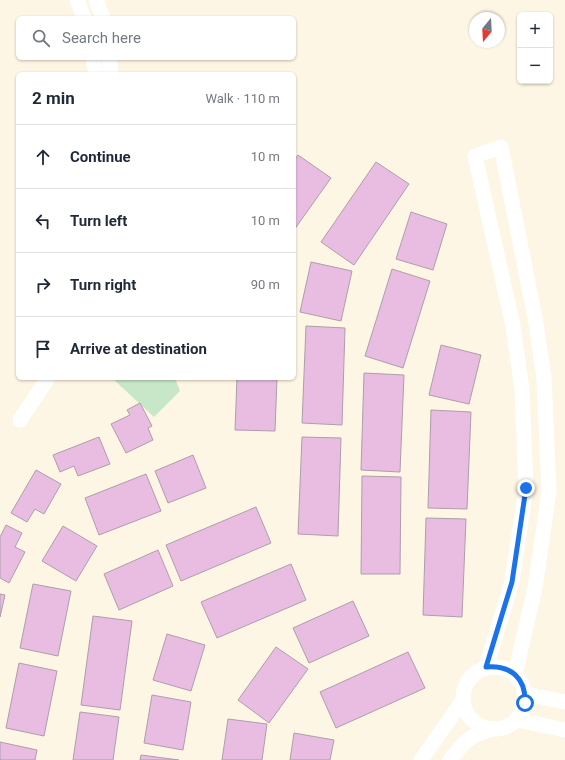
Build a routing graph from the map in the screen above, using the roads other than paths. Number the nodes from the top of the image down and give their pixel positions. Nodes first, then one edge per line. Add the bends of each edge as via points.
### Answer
1 (77, 0) edge
2 (96, 0) edge
3 (83, 16) edge
4 (102, 16) edge
5 (93, 60) edge
6 (109, 60) edge
7 (96, 72) edge
8 (111, 72) edge
9 (35, 380) edge
10 (47, 380) edge
11 (486, 667) junction
12 (515, 674) junction
13 (526, 694) junction
14 (463, 700) junction
15 (565, 702) edge
16 (517, 720) junction
17 (492, 729) junction
18 (565, 730) edge
19 (421, 760) edge
20 (450, 760) edge

1 - 3 street
2 - 4 street
5 - 7 street
6 - 8 street
9 - 10 street via 20,420
11 - 12 street via 496,666
11 - 12 street via 512,582 526,488 522,389 513,326 475,156 501,147 536,323 544,379 549,491 535,588
11 - 14 street via 469,679 464,689
12 - 13 street
13 - 15 street
13 - 16 street via 522,712
14 - 17 street via 472,720
14 - 19 street
16 - 17 street via 502,728
16 - 18 street
17 - 20 street via 472,736

